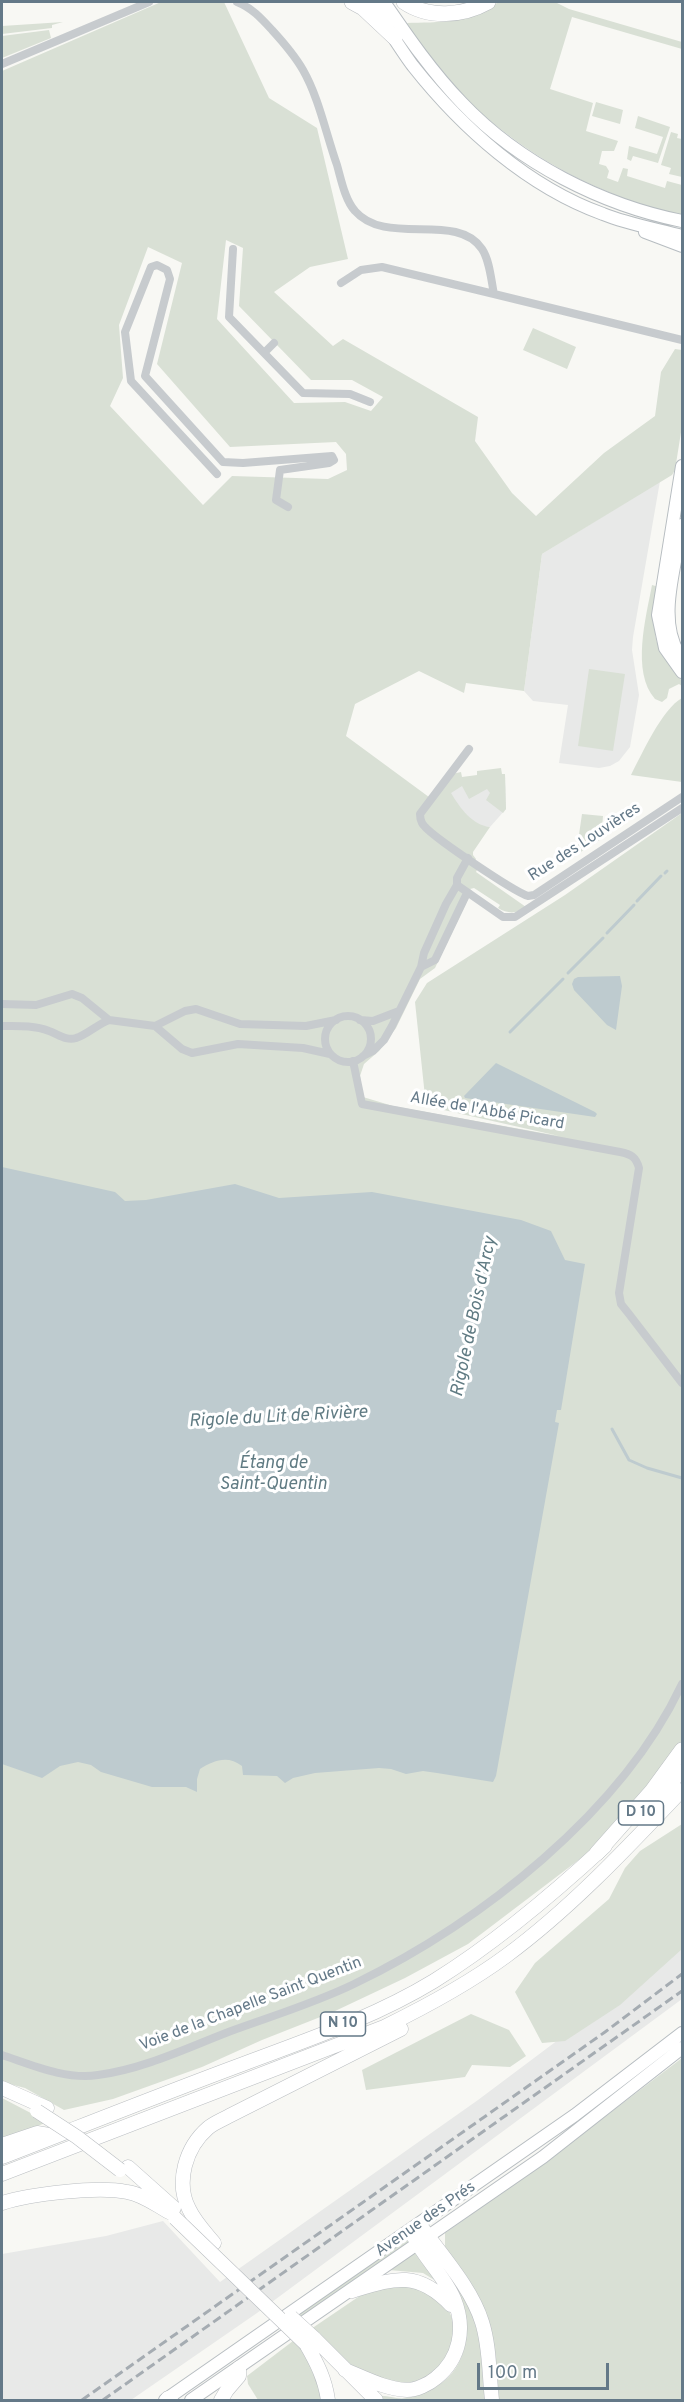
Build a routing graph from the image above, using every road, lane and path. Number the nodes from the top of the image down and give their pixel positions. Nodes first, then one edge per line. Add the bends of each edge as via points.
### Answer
1 (149, 2) edge
2 (237, 2) edge
3 (352, 2) edge
4 (370, 2) edge
5 (384, 2) edge
6 (404, 2) edge
7 (488, 2) edge
8 (394, 38) junction
9 (2, 64) edge
10 (603, 214) junction
11 (682, 221) edge
12 (651, 227) junction
13 (682, 231) edge
14 (682, 236) edge
15 (682, 246) edge
16 (233, 249) dead end
17 (341, 283) dead end
18 (494, 294) junction
19 (682, 340) edge
20 (274, 343) dead end
21 (264, 353) junction
22 (370, 402) dead end
23 (682, 466) edge
24 (217, 474) dead end
25 (288, 507) dead end
26 (682, 525) edge
27 (682, 658) edge
28 (682, 672) edge
29 (469, 748) dead end
30 (682, 797) edge
31 (682, 808) edge
32 (468, 858) junction
33 (457, 885) junction
34 (467, 893) junction
35 (433, 933) junction
36 (446, 939) junction
37 (422, 967) junction
38 (2, 1004) edge
39 (400, 1011) junction
40 (109, 1020) junction
41 (336, 1020) junction
42 (360, 1020) junction
43 (2, 1026) edge
44 (154, 1026) junction
45 (330, 1054) junction
46 (363, 1056) junction
47 (353, 1061) junction
48 (682, 1383) edge
49 (682, 1684) edge
50 (682, 1750) edge
51 (675, 1771) edge
52 (682, 1790) edge
53 (597, 1853) joint
54 (432, 2004) junction
55 (682, 2032) edge
56 (682, 2048) edge
57 (2, 2055) edge
58 (2, 2088) edge
59 (2, 2096) edge
60 (42, 2109) junction
61 (55, 2136) junction
62 (2, 2145) edge
63 (2, 2157) edge
64 (2, 2174) edge
65 (2, 2203) edge
66 (178, 2213) junction
67 (422, 2235) junction
68 (352, 2291) junction
69 (459, 2317) junction
70 (310, 2341) junction
71 (239, 2368) junction
72 (345, 2370) junction
73 (168, 2400) edge
74 (191, 2400) edge
75 (221, 2400) edge
76 (328, 2400) edge
77 (369, 2400) edge
78 (376, 2400) edge
79 (492, 2400) edge

1 - 9 street
2 - 18 street via 255,12 303,70 354,211 369,223 383,227 452,232 472,239 487,260
3 - 8 highway
4 - 8 main road
5 - 11 main road via 463,105 518,149 581,187
6 - 7 highway via 450,14
8 - 10 main road via 453,113 498,152 562,195
10 - 12 main road
10 - 15 main road
12 - 13 main road via 655,224
12 - 14 main road
16 - 21 street via 229,317
17 - 18 street via 361,270 382,267
18 - 19 street
20 - 21 street
21 - 22 street via 303,393 350,394
23 - 28 main road via 658,615 665,648
24 - 25 street via 131,381 125,332 151,267 157,265 168,270 170,279 145,376 223,462 332,456 334,460 329,463 280,470 276,500
26 - 27 main road via 668,616 672,642
29 - 32 street, Rue des Louvières via 420,814 428,830
30 - 32 street, Rue des Louvières via 534,895 523,894
31 - 34 street, Rue des Louvières via 515,917 503,917
32 - 33 street
33 - 34 street, Rue des Louvières
33 - 35 street
34 - 36 street
35 - 36 street via 436,942
35 - 37 street
36 - 37 street via 435,960
37 - 39 street
38 - 40 street via 36,1005 72,994
39 - 42 street via 373,1021
39 - 46 street via 384,1040
40 - 43 street via 75,1039 32,1026
40 - 44 street
41 - 42 street via 348,1016
41 - 44 street via 306,1026 240,1024 196,1009
41 - 45 street via 326,1032
42 - 46 street via 370,1037
44 - 45 street via 192,1053 238,1044 303,1048
45 - 47 street
46 - 47 street
47 - 48 street, Allée de l'Abbé Picard via 362,1104 630,1154 636,1159 639,1168 620,1281 621,1304
49 - 57 street, Voie de la Chapelle Saint Quentin via 670,1710 628,1769 573,1834 521,1878 398,1961 344,1989 145,2063 98,2075 71,2075
50 - 51 highway
51 - 53 highway, N 10
52 - 54 main road, N 10 via 575,1899 531,1937
53 - 61 main road, N 10 via 472,1956 387,2006
54 - 64 main road, N 10 via 384,2027
54 - 66 main road via 427,2015 209,2127 196,2140 188,2157
55 - 67 main road, Avenue des Prés
56 - 67 main road, Avenue des Prés via 543,2157
58 - 60 main road
59 - 60 main road
60 - 66 main road, bridge
61 - 62 main road via 37,2133
61 - 63 main road, N 10
65 - 66 main road via 33,2196 116,2191 140,2196
66 - 70 main road, bridge
66 - 70 main road, bridge via 214,2243
67 - 68 main road, Avenue des Prés
67 - 69 main road
67 - 73 main road, Avenue des Prés
67 - 79 main road via 475,2302 487,2344
68 - 69 main road via 390,2279 423,2282 440,2293
68 - 71 main road, Avenue des Prés
69 - 72 main road via 461,2335 456,2353 447,2369 430,2384 410,2390 388,2388
70 - 72 main road
70 - 76 main road
70 - 77 main road
71 - 74 main road, Avenue des Prés
71 - 75 main road via 239,2376
72 - 78 main road

